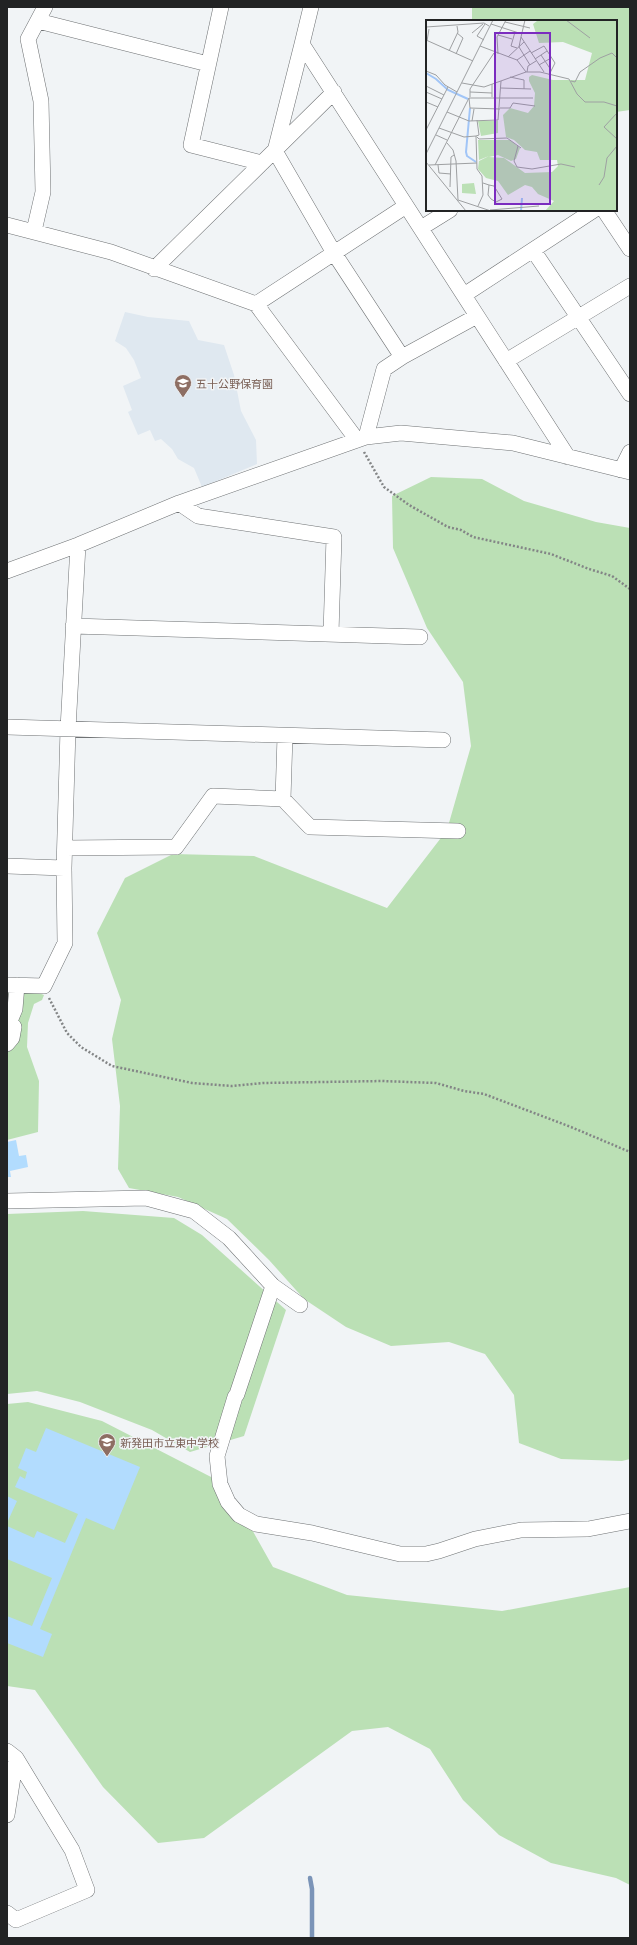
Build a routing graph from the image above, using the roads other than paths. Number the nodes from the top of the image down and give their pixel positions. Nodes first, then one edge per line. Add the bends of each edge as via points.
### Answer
1 (45, 7) edge
2 (221, 7) edge
3 (311, 7) edge
4 (38, 21) junction
5 (302, 44) junction
6 (208, 64) junction
7 (334, 92) junction
8 (275, 151) junction
9 (262, 163) junction
10 (406, 206) junction
11 (448, 211) edge
12 (592, 211) edge
13 (605, 211) edge
14 (7, 225) edge
15 (421, 228) junction
16 (34, 231) junction
17 (630, 249) edge
18 (533, 250) junction
19 (334, 253) junction
20 (154, 269) junction
21 (630, 286) edge
22 (464, 295) junction
23 (256, 304) junction
24 (477, 316) junction
25 (578, 317) junction
26 (402, 357) junction
27 (506, 361) junction
28 (630, 394) edge
29 (361, 438) junction
30 (630, 452) edge
31 (568, 457) junction
32 (625, 471) edge
33 (179, 503) junction
34 (78, 545) junction
35 (7, 571) edge
36 (73, 626) junction
37 (330, 633) junction
38 (420, 637) dead end
39 (7, 727) edge
40 (68, 729) junction
41 (285, 736) junction
42 (443, 740) dead end
43 (283, 799) junction
44 (458, 831) dead end
45 (65, 848) junction
46 (7, 866) edge
47 (64, 868) junction
48 (12, 985) edge
49 (8, 1021) edge
50 (7, 1044) edge
51 (7, 1201) edge
52 (273, 1286) junction
53 (300, 1305) dead end
54 (630, 1521) edge
55 (12, 1754) edge
56 (7, 1815) edge
57 (7, 1913) edge

1 - 4 street
2 - 6 street
3 - 5 street
4 - 6 street
4 - 16 street via 28,39 41,101 43,192
5 - 7 street
5 - 8 street
6 - 9 street via 191,145
7 - 8 street
7 - 10 street
8 - 9 street
8 - 19 street
9 - 20 street
10 - 15 street
10 - 19 street
11 - 15 street
12 - 18 street
13 - 17 street
14 - 16 street
15 - 22 street
16 - 20 street via 110,252
18 - 22 street
18 - 25 street
19 - 23 street
19 - 26 street
20 - 23 street
21 - 25 street
22 - 24 street
23 - 29 street
24 - 26 street
24 - 27 street
25 - 27 street
25 - 28 street
26 - 29 street via 384,369
27 - 31 street
29 - 31 street via 401,433 513,443
29 - 33 street
30 - 32 street
31 - 32 street
33 - 34 street
33 - 37 street via 198,516 334,537
34 - 35 street
34 - 36 street
36 - 37 street
36 - 40 street
37 - 38 street
39 - 40 street
40 - 41 street
40 - 45 street
41 - 42 street
41 - 43 street
43 - 44 street via 310,827
43 - 45 street via 213,796 176,846
45 - 47 street
46 - 47 street
47 - 48 street via 65,943 44,986
48 - 49 street via 15,1009
49 - 50 street via 14,1027 12,1038
51 - 52 street via 146,1198 194,1211 229,1238
52 - 53 street
52 - 54 street via 217,1456 220,1484 228,1502 239,1515 256,1524 312,1533 400,1554 432,1552 474,1539 521,1530 588,1529
55 - 56 street
55 - 57 street via 72,1850 87,1890 16,1920

